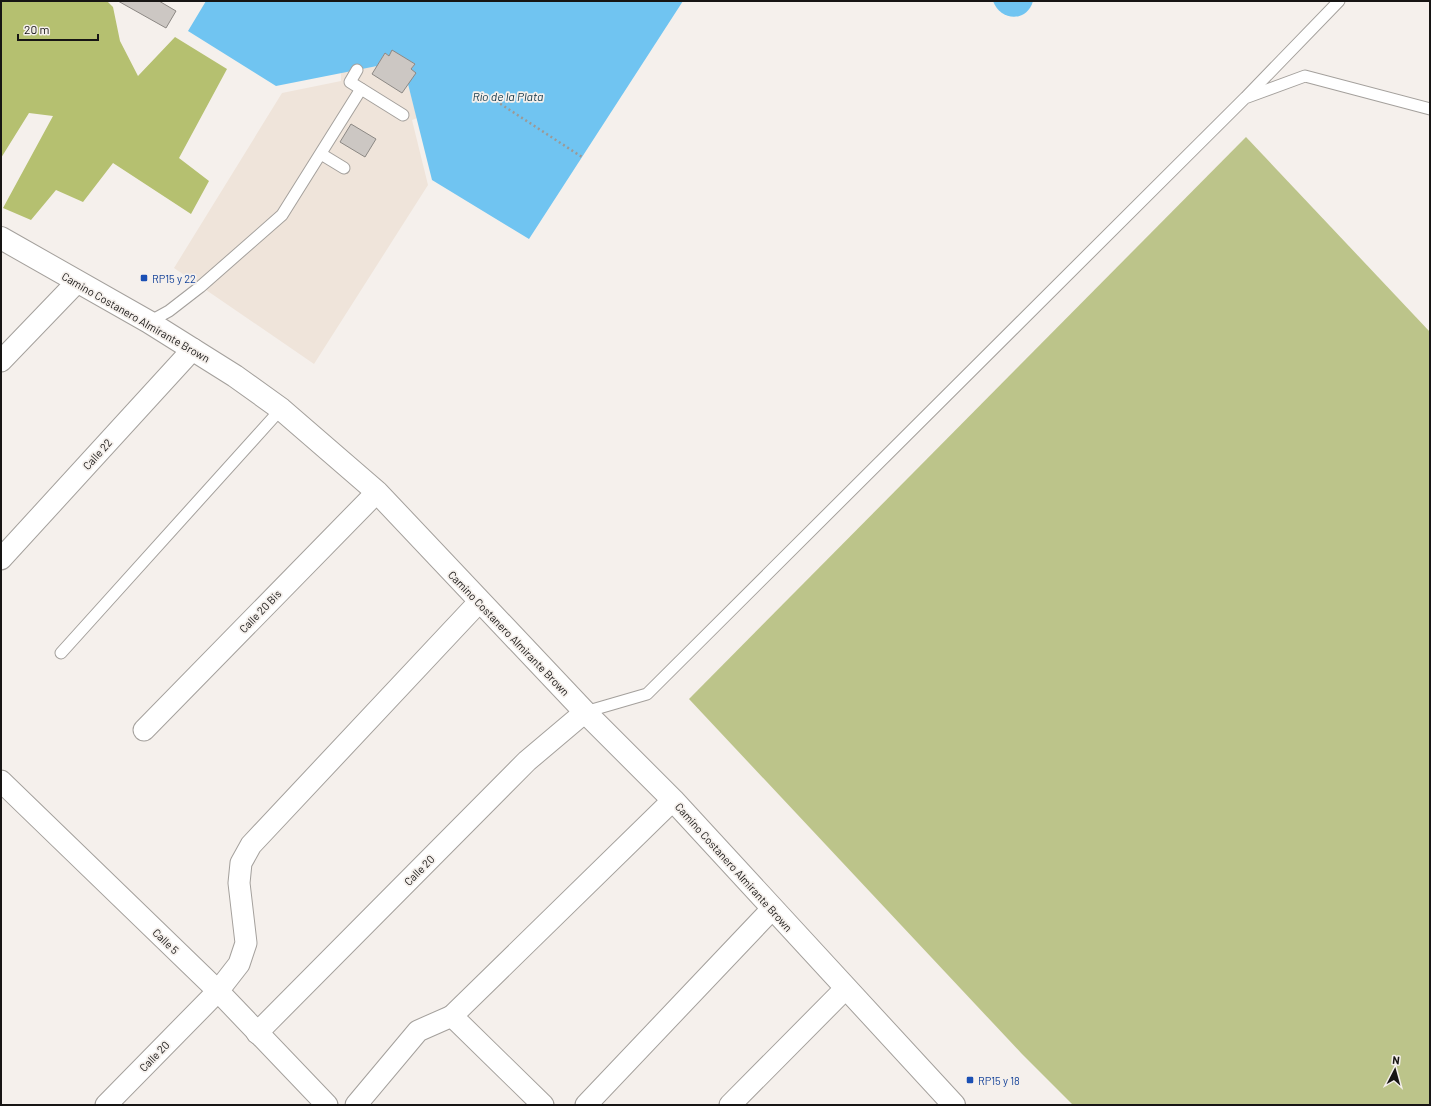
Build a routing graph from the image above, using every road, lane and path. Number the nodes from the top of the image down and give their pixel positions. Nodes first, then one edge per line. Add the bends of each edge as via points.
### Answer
1 (1339, 1) edge
2 (357, 70) dead end
3 (362, 89) junction
4 (1245, 98) junction
5 (496, 101) dead end
6 (1430, 109) edge
7 (403, 115) dead end
8 (321, 154) junction
9 (582, 157) dead end
10 (344, 168) dead end
11 (1, 238) edge
12 (76, 282) junction
13 (150, 322) junction
14 (193, 349) junction
15 (1, 361) edge
16 (281, 409) junction
17 (377, 492) junction
18 (1, 559) edge
19 (479, 602) junction
20 (61, 653) dead end
21 (585, 712) junction
22 (144, 730) dead end
23 (1, 781) edge
24 (673, 800) junction
25 (772, 909) junction
26 (846, 988) junction
27 (218, 991) junction
28 (452, 1016) junction
29 (257, 1033) junction
30 (106, 1105) edge
31 (326, 1105) edge
32 (356, 1105) edge
33 (543, 1105) edge
34 (586, 1105) edge
35 (730, 1105) edge
36 (954, 1105) edge

1 - 4 lane
2 - 3 lane via 350,82
3 - 7 lane
3 - 8 lane
4 - 6 lane via 1304,76
4 - 21 lane via 646,694
5 - 9 path
8 - 10 lane
8 - 13 lane via 282,215 200,287
11 - 12 main road, Camino Costanero Almirante Brown
12 - 13 main road, Camino Costanero Almirante Brown
12 - 15 street
13 - 14 main road, Camino Costanero Almirante Brown
14 - 16 main road, Camino Costanero Almirante Brown
14 - 18 street, Calle 22
16 - 17 main road, Camino Costanero Almirante Brown
16 - 20 lane
17 - 19 main road, Camino Costanero Almirante Brown
17 - 22 street, Calle 20 Bis
19 - 21 main road, Camino Costanero Almirante Brown
19 - 27 street, Calle 20 via 251,845 241,863 239,883 246,943 239,964
21 - 24 main road, Camino Costanero Almirante Brown
21 - 29 street, Calle 20 via 527,761
23 - 27 street, Calle 5
24 - 25 main road, Camino Costanero Almirante Brown
24 - 28 street
25 - 26 main road, Camino Costanero Almirante Brown
25 - 34 street
26 - 35 street
26 - 36 main road, Camino Costanero Almirante Brown
27 - 29 street, Calle 5
27 - 30 street, Calle 20
28 - 32 street via 418,1031
28 - 33 street
29 - 31 street, Calle 5

